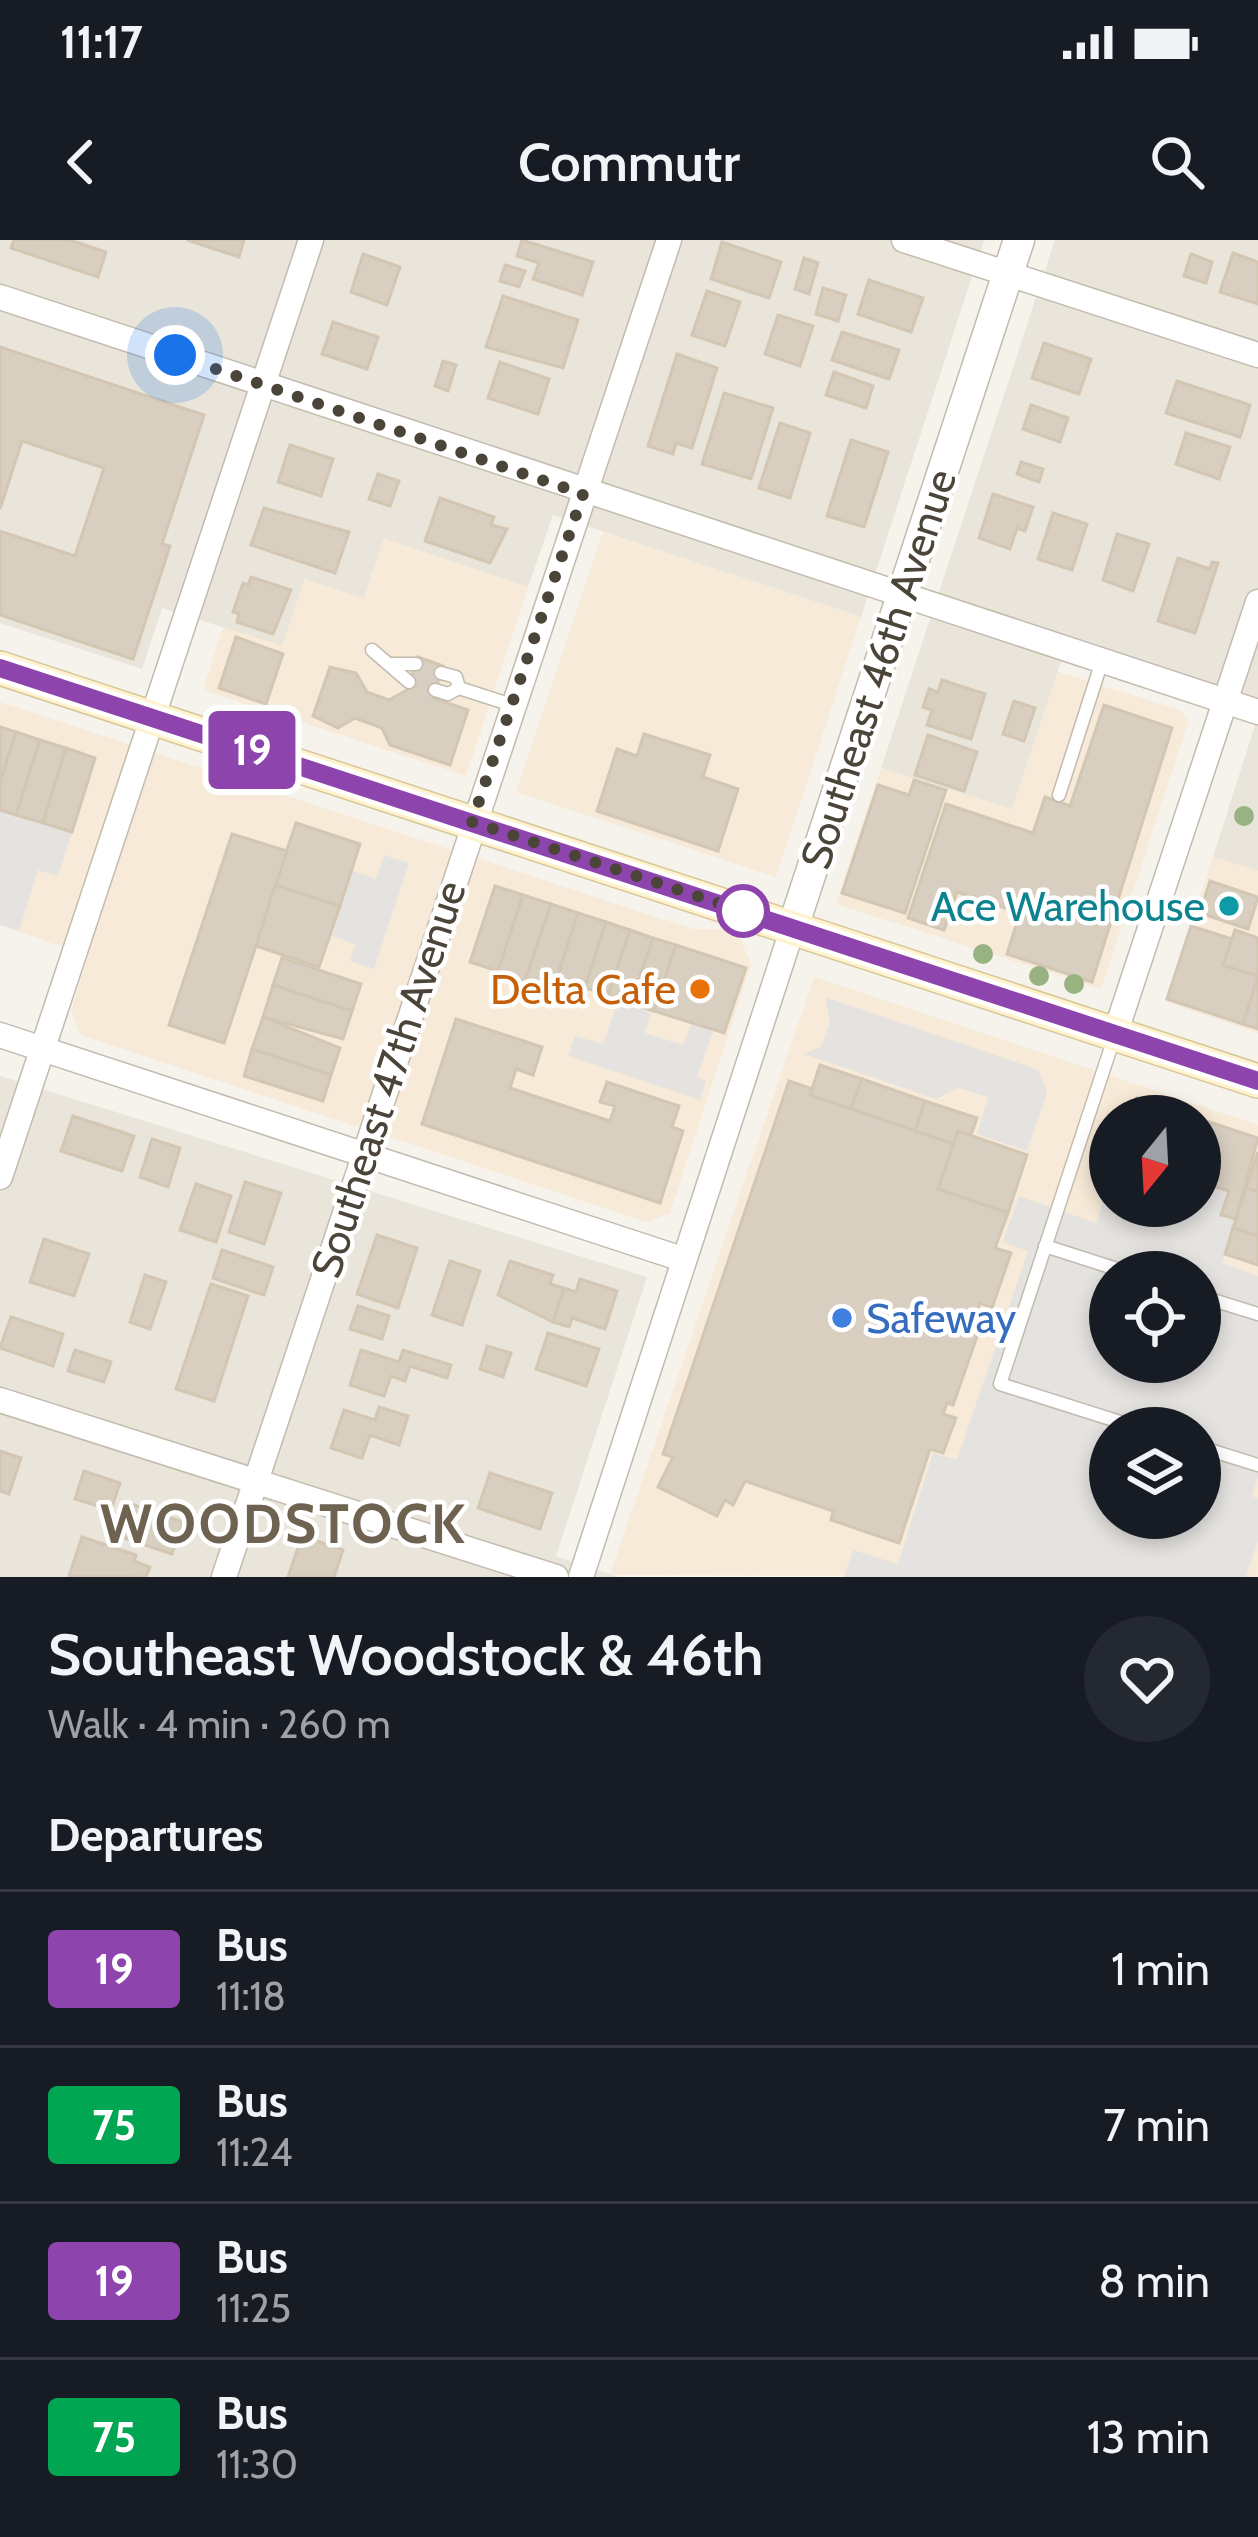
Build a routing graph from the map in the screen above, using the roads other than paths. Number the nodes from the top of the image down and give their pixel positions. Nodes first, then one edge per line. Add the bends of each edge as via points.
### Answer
1 (311, 240) edge
2 (669, 240) edge
3 (904, 240) edge
4 (1019, 240) edge
5 (1008, 273) junction
6 (0, 297) edge
7 (1258, 355) edge
8 (262, 384) junction
9 (583, 494) junction
10 (902, 596) junction
11 (1258, 602) edge
12 (372, 650) dead end
13 (1102, 662) junction
14 (392, 664) junction
15 (416, 664) dead end
16 (0, 668) edge
17 (441, 673) dead end
18 (410, 682) dead end
19 (459, 688) junction
20 (435, 690) dead end
21 (1226, 702) junction
22 (512, 705) junction
23 (1258, 712) edge
24 (151, 718) junction
25 (1059, 795) dead end
26 (472, 822) junction
27 (793, 927) junction
28 (1115, 1034) junction
29 (0, 1035) edge
30 (43, 1049) junction
31 (1258, 1081) edge
32 (364, 1154) junction
33 (0, 1177) edge
34 (1045, 1246) junction
35 (682, 1259) junction
36 (1089, 1260) edge
37 (1221, 1303) edge
38 (1258, 1315) edge
39 (0, 1400) edge
40 (1089, 1412) edge
41 (1221, 1455) edge
42 (1258, 1466) edge
43 (256, 1480) junction
44 (224, 1577) edge
45 (556, 1577) edge
46 (581, 1577) edge

1 - 8 street
2 - 9 street, Southeast 47th Avenue
3 - 5 street
4 - 5 street, Southeast 46th Avenue
5 - 7 street
5 - 10 street, Southeast 46th Avenue
6 - 8 street
8 - 9 street
8 - 24 street
9 - 10 street
9 - 22 street, Southeast 47th Avenue
10 - 13 street
10 - 27 street, Southeast 46th Avenue
11 - 21 street
12 - 14 lane
13 - 21 street
13 - 25 lane
14 - 15 lane
14 - 18 lane
16 - 24 main road
17 - 19 lane via 456,677
19 - 20 lane
19 - 22 lane
21 - 23 street
21 - 28 street
22 - 26 street, Southeast 47th Avenue
24 - 26 main road
24 - 30 street
26 - 27 main road
26 - 32 street, Southeast 47th Avenue
27 - 28 main road
27 - 35 street, Southeast 46th Avenue
28 - 31 main road
28 - 34 lane
29 - 30 street
30 - 32 street
30 - 33 street
32 - 35 street
32 - 43 street, Southeast 47th Avenue
34 - 36 lane
34 - 40 lane via 1000,1384
35 - 46 street, Southeast 46th Avenue
37 - 38 lane
39 - 43 street
41 - 42 lane
43 - 44 street, Southeast 47th Avenue
43 - 45 street

